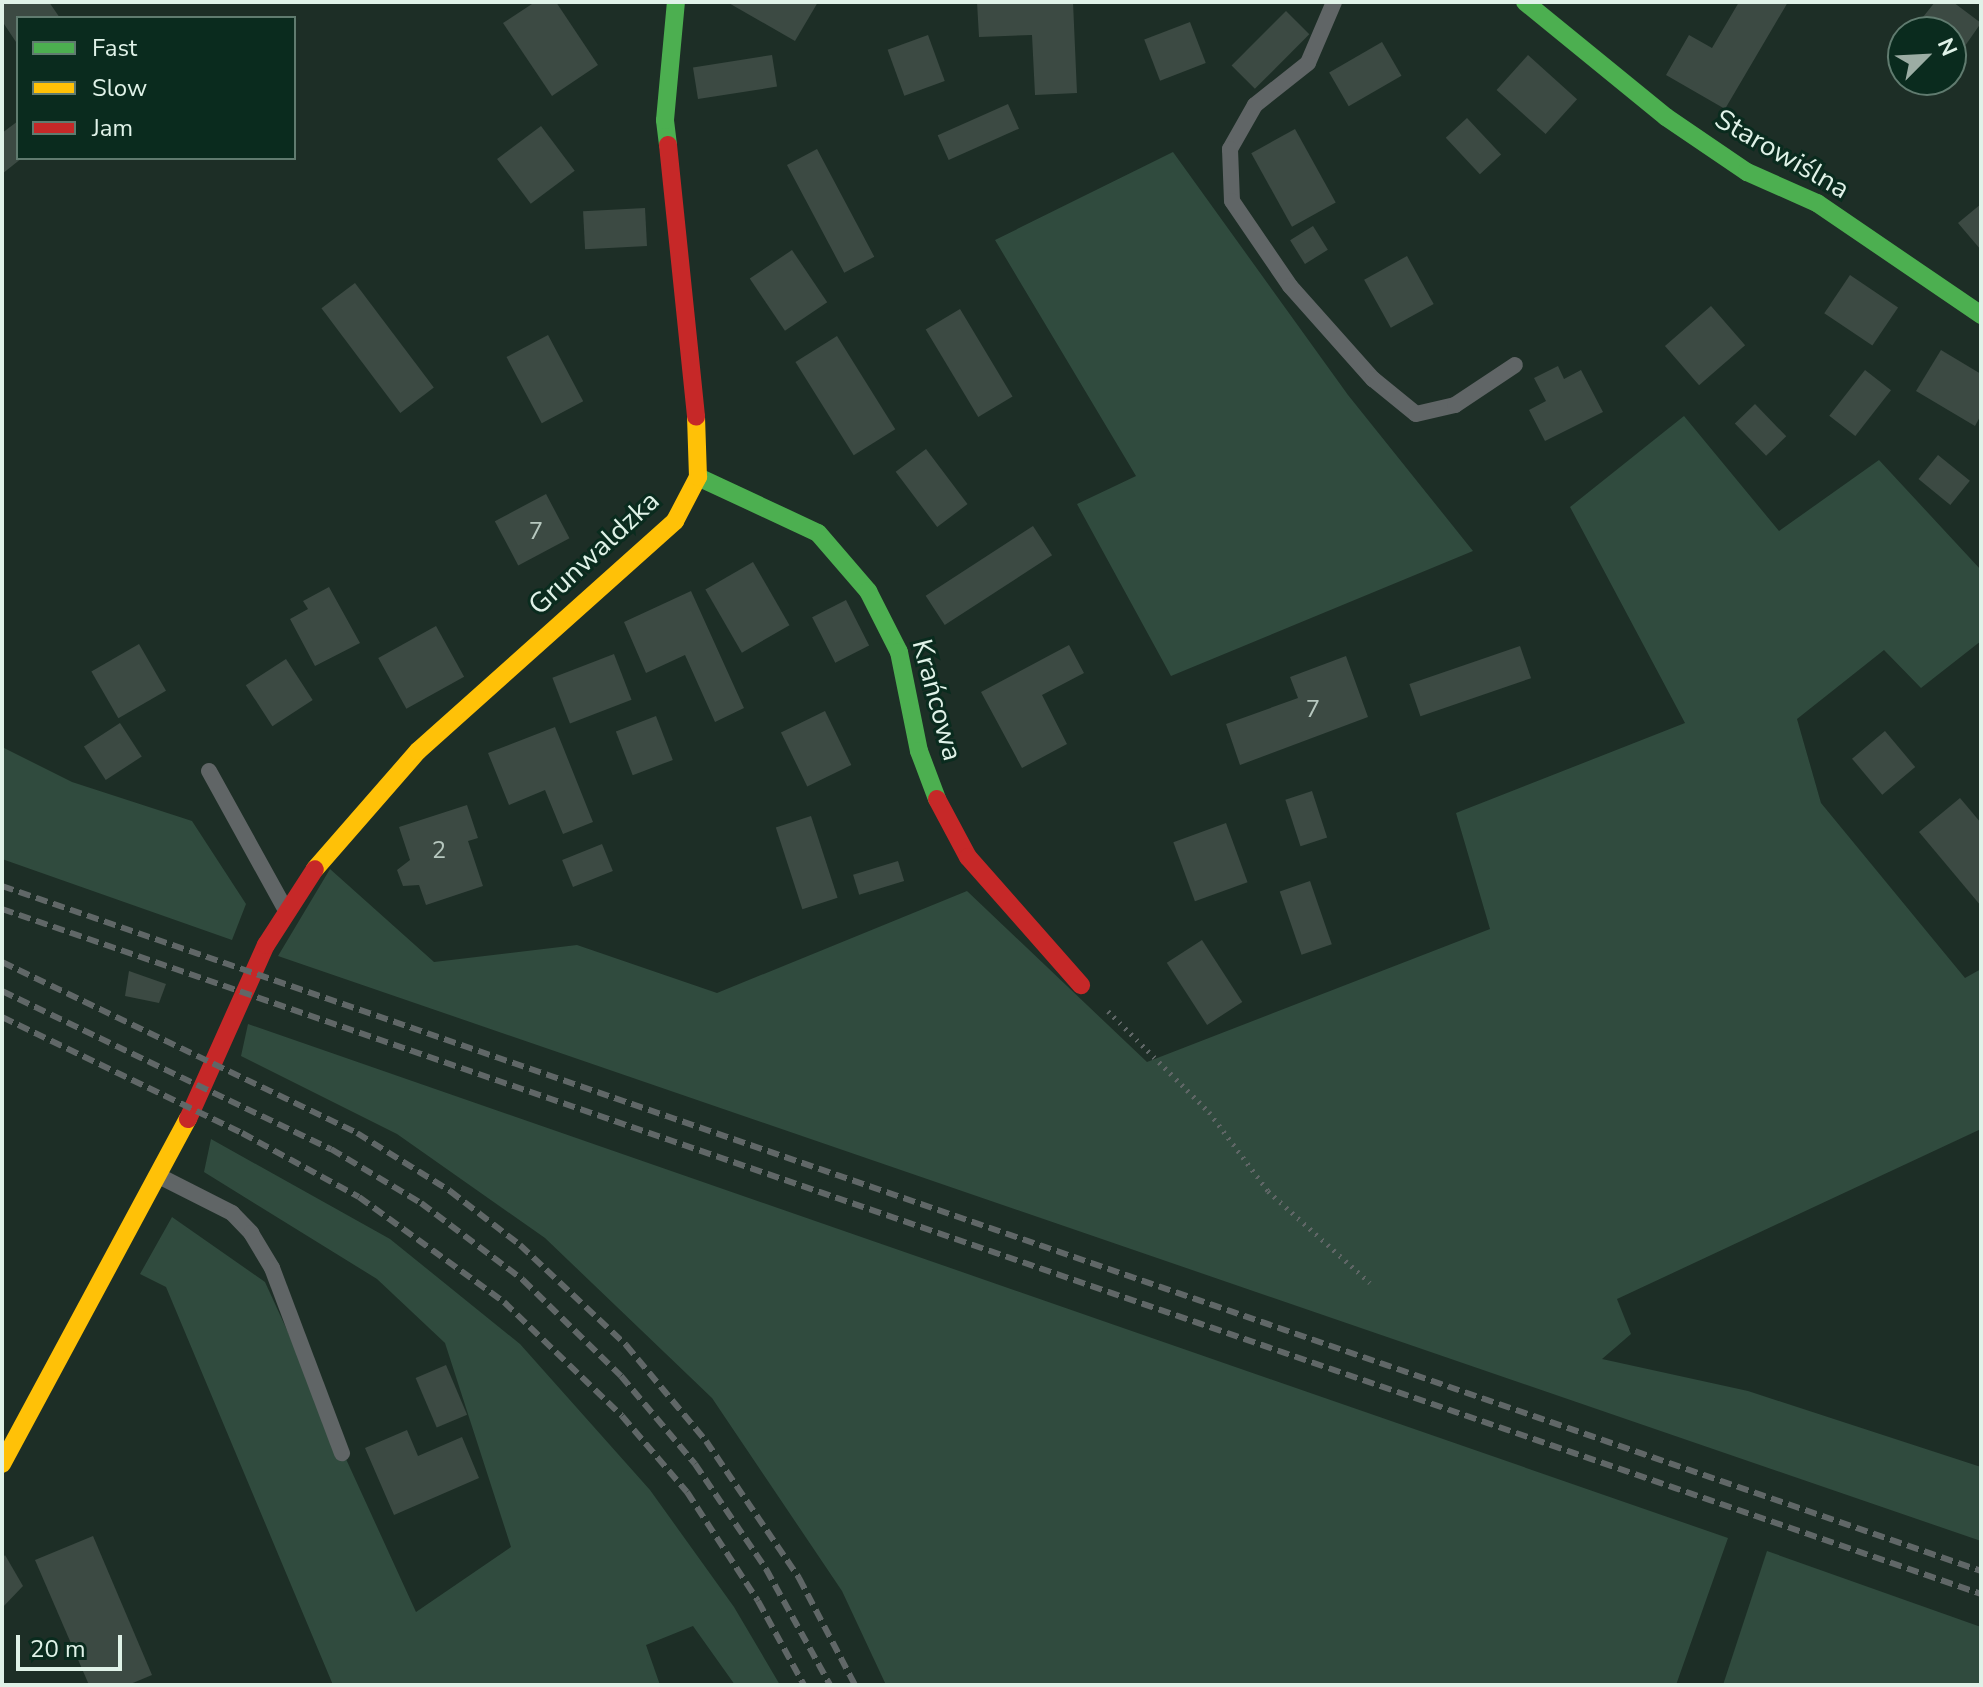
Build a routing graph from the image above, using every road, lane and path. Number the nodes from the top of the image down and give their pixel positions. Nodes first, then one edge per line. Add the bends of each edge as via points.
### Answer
1 (676, 2) edge
2 (1334, 2) edge
3 (1525, 2) edge
4 (1981, 315) edge
5 (1515, 365) dead end
6 (698, 477) junction
7 (209, 771) dead end
8 (287, 912) junction
9 (1081, 985) joint
10 (159, 1175) junction
11 (1370, 1283) dead end
12 (342, 1453) dead end
13 (2, 1464) edge

1 - 6 street, Grunwaldzka via 665,120 695,399
2 - 5 lane via 1308,63 1255,105 1230,149 1232,201 1290,286 1373,379 1416,414 1455,405
3 - 4 street, Starowiślna via 1678,125 1747,172 1817,203
6 - 8 street, Grunwaldzka via 675,521 418,751 322,857
6 - 9 street, Krańcowa via 818,533 868,591 899,652 919,751 940,807 968,857
7 - 8 lane
8 - 10 street, Grunwaldzka via 266,945
9 - 11 path via 1209,1112 1268,1191
10 - 12 lane via 232,1213 251,1233 272,1268
10 - 13 street, Grunwaldzka

